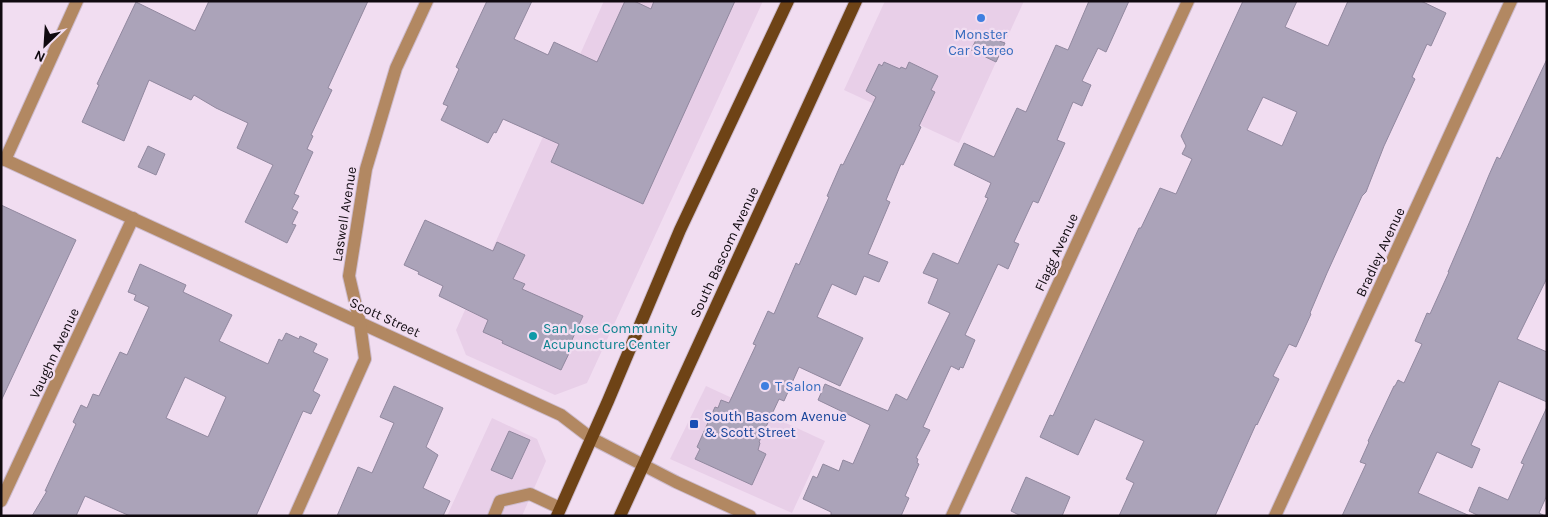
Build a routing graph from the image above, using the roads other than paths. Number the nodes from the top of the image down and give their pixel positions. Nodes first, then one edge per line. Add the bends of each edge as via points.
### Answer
1 (77, 1) edge
2 (427, 1) edge
3 (788, 1) edge
4 (856, 1) edge
5 (1188, 1) edge
6 (1511, 1) edge
7 (3, 159) edge
8 (134, 218) junction
9 (360, 323) junction
10 (591, 438) junction
11 (643, 464) junction
12 (1, 501) edge
13 (559, 512) edge
14 (295, 516) edge
15 (494, 516) edge
16 (620, 516) edge
17 (749, 516) edge
18 (952, 516) edge
19 (1275, 516) edge

1 - 7 street
2 - 9 street, Laswell Avenue via 396,68 366,168 349,276
3 - 10 main road via 680,230
4 - 11 main road, South Bascom Avenue
5 - 18 street, Flagg Avenue
6 - 19 street, Bradley Avenue
7 - 8 street, Scott Street
8 - 9 street, Scott Street
8 - 12 street, Vaughn Avenue
9 - 10 street, Scott Street via 560,415
9 - 14 street, Laswell Avenue via 365,359
10 - 11 street, Scott Street
10 - 13 main road
11 - 16 main road, South Bascom Avenue
11 - 17 street, Scott Street
13 - 15 street via 530,494 500,501

